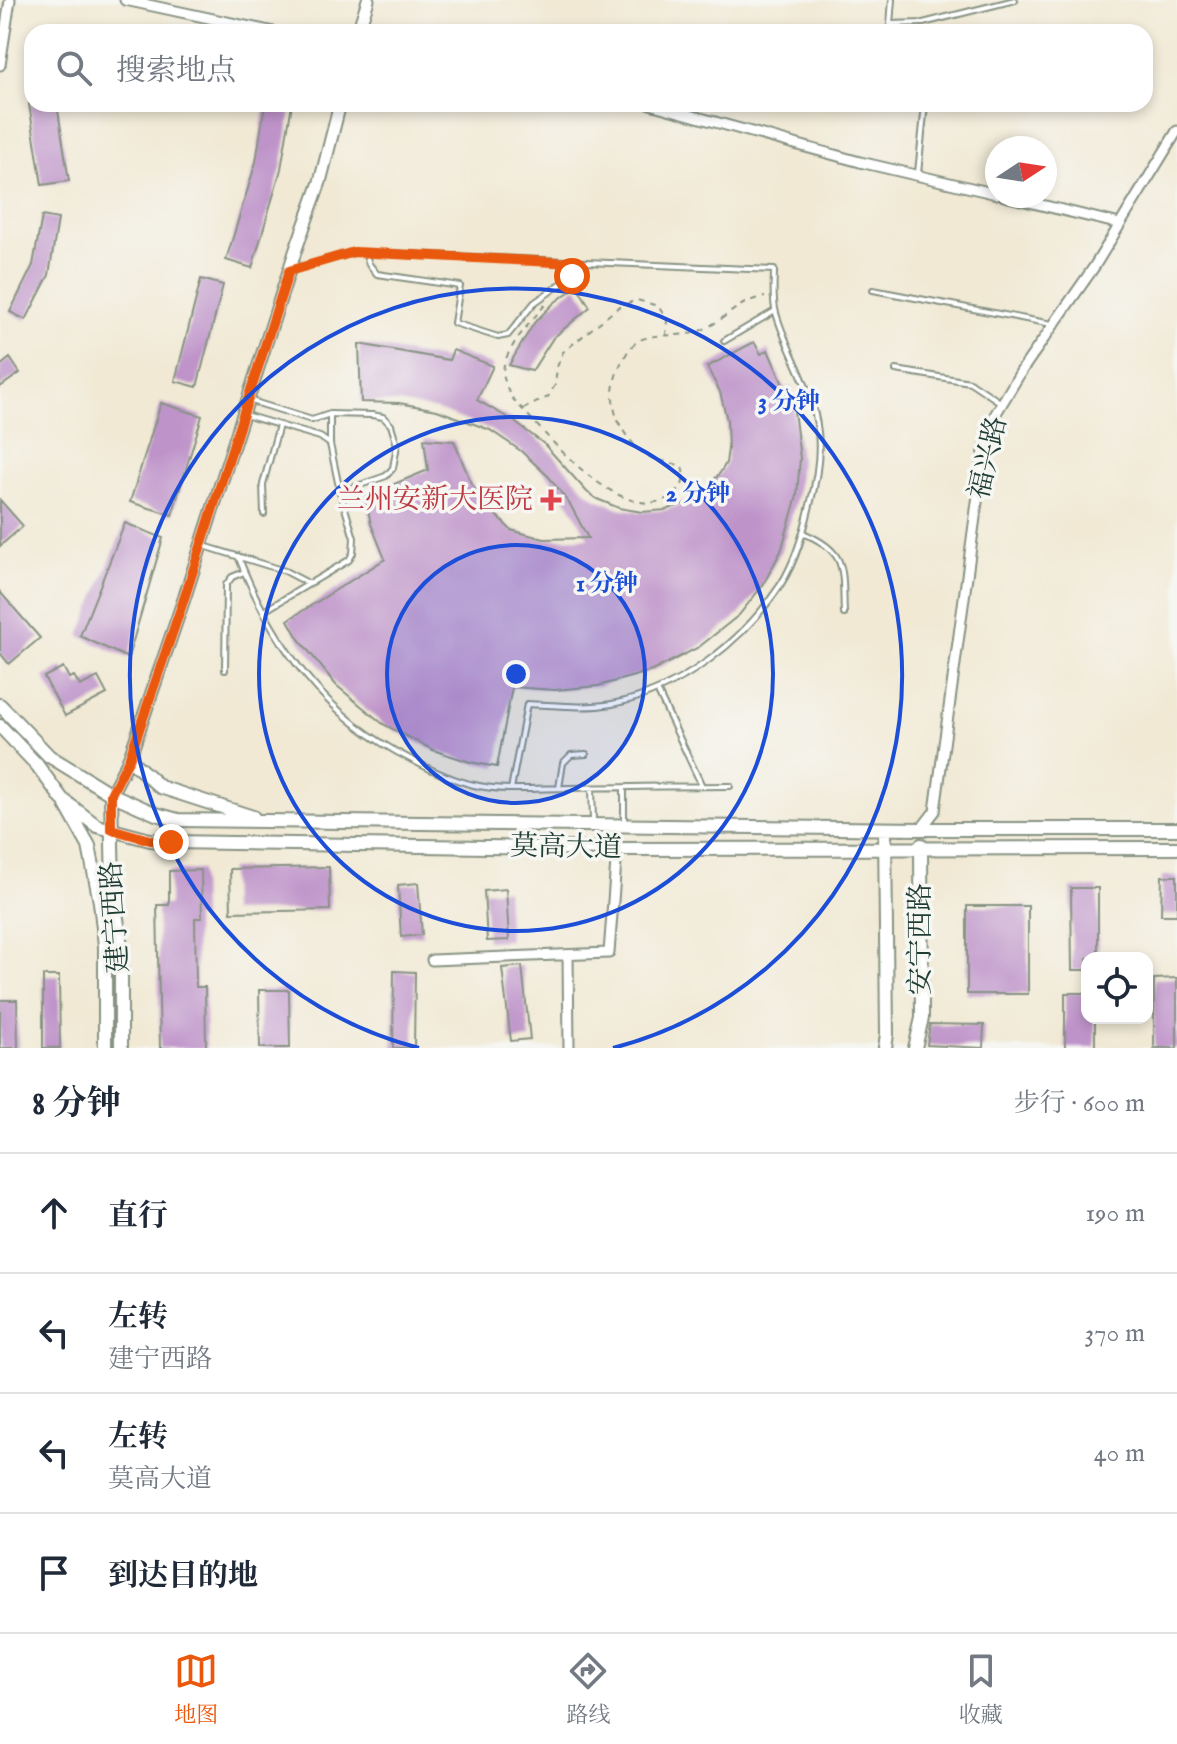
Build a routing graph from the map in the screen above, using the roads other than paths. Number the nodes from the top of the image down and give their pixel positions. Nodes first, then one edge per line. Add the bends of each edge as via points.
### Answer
1 (10, 0) edge
2 (125, 0) edge
3 (368, 0) edge
4 (892, 0) edge
5 (1015, 0) edge
6 (923, 23) joint
7 (237, 24) edge
8 (360, 24) edge
9 (0, 65) edge
10 (338, 112) edge
11 (680, 112) edge
12 (924, 112) edge
13 (1177, 131) edge
14 (918, 176) junction
15 (985, 191) edge
16 (1054, 208) edge
17 (1120, 224) junction
18 (365, 252) junction
19 (573, 263) junction
20 (289, 271) junction
21 (873, 290) dead end
22 (775, 311) junction
23 (1054, 325) junction
24 (724, 341) dead end
25 (896, 370) dead end
26 (248, 399) junction
27 (1002, 403) junction
28 (243, 414) junction
29 (330, 414) junction
30 (279, 425) junction
31 (330, 444) junction
32 (340, 492) junction
33 (264, 514) dead end
34 (803, 533) junction
35 (201, 545) junction
36 (238, 556) junction
37 (244, 572) junction
38 (308, 583) junction
39 (264, 611) junction
40 (844, 614) dead end
41 (225, 670) dead end
42 (657, 690) junction
43 (0, 705) edge
44 (0, 726) edge
45 (586, 754) dead end
46 (129, 759) junction
47 (702, 786) junction
48 (730, 786) dead end
49 (624, 787) junction
50 (559, 788) junction
51 (592, 788) junction
52 (511, 789) junction
53 (111, 794) junction
54 (62, 799) junction
55 (264, 821) junction
56 (593, 825) junction
57 (624, 825) junction
58 (1176, 826) edge
59 (104, 827) junction
60 (885, 829) junction
61 (921, 829) junction
62 (89, 846) junction
63 (1177, 848) edge
64 (617, 849) junction
65 (886, 849) junction
66 (921, 849) junction
67 (568, 955) junction
68 (432, 960) dead end
69 (105, 1048) edge
70 (121, 1048) edge
71 (569, 1048) edge
72 (885, 1048) edge
73 (915, 1048) edge

1 - 9 street
2 - 7 street
3 - 8 street
4 - 6 lane via 890,24
5 - 6 lane
10 - 20 street
11 - 14 street
12 - 14 lane
13 - 17 street, 福兴路
14 - 15 street
16 - 17 street
17 - 23 street, 福兴路
18 - 19 lane
18 - 19 lane via 377,274 460,286 454,323 498,337 508,335 534,303 572,276
18 - 20 lane
19 - 22 lane via 774,270
20 - 26 street
21 - 23 lane
22 - 24 lane
22 - 34 lane via 803,374 818,432 816,480
23 - 27 street, 福兴路
25 - 27 lane via 970,382
26 - 28 street
26 - 29 lane via 312,420
27 - 61 street, 福兴路 via 984,451 935,811
28 - 30 lane
28 - 35 street
29 - 31 lane
29 - 32 lane via 383,417 397,445 386,476
30 - 31 lane
30 - 33 lane via 263,484
31 - 32 lane
32 - 38 lane via 354,538 353,553
34 - 40 lane via 833,549 842,565
34 - 42 lane via 782,582 744,632 690,673
35 - 36 lane
35 - 46 street
36 - 37 lane
36 - 38 lane
37 - 39 lane
37 - 41 lane via 226,585
38 - 39 lane
39 - 52 lane via 318,691 358,729 435,772 474,785
42 - 47 lane
42 - 52 lane via 611,704 527,704
43 - 53 main road, 莫高大道 via 49,756
44 - 54 main road, 莫高大道
45 - 50 lane via 571,755 563,763
46 - 53 street
46 - 55 main road via 160,787
47 - 48 lane
47 - 49 lane
49 - 51 lane
49 - 57 lane
50 - 51 lane
50 - 52 lane
51 - 56 lane
53 - 55 main road, 莫高大道 via 178,820
53 - 59 main road
54 - 59 main road, 莫高大道
54 - 62 main road, 建宁西路
55 - 56 main road, 莫高大道
56 - 57 main road, 莫高大道
57 - 60 main road, 莫高大道
58 - 61 main road, 莫高大道
59 - 62 main road
59 - 64 main road, 莫高大道 via 171,842
59 - 70 main road, 建宁西路 via 121,946
60 - 61 main road, 莫高大道
60 - 65 main road, 安宁西路
61 - 66 main road, 安宁西路
62 - 69 main road, 建宁西路 via 105,945
63 - 66 main road, 莫高大道
64 - 65 main road, 莫高大道
64 - 67 street via 609,953
65 - 66 main road, 莫高大道
65 - 72 main road, 安宁西路
66 - 73 main road, 安宁西路 via 922,1018
67 - 68 street
67 - 71 street

